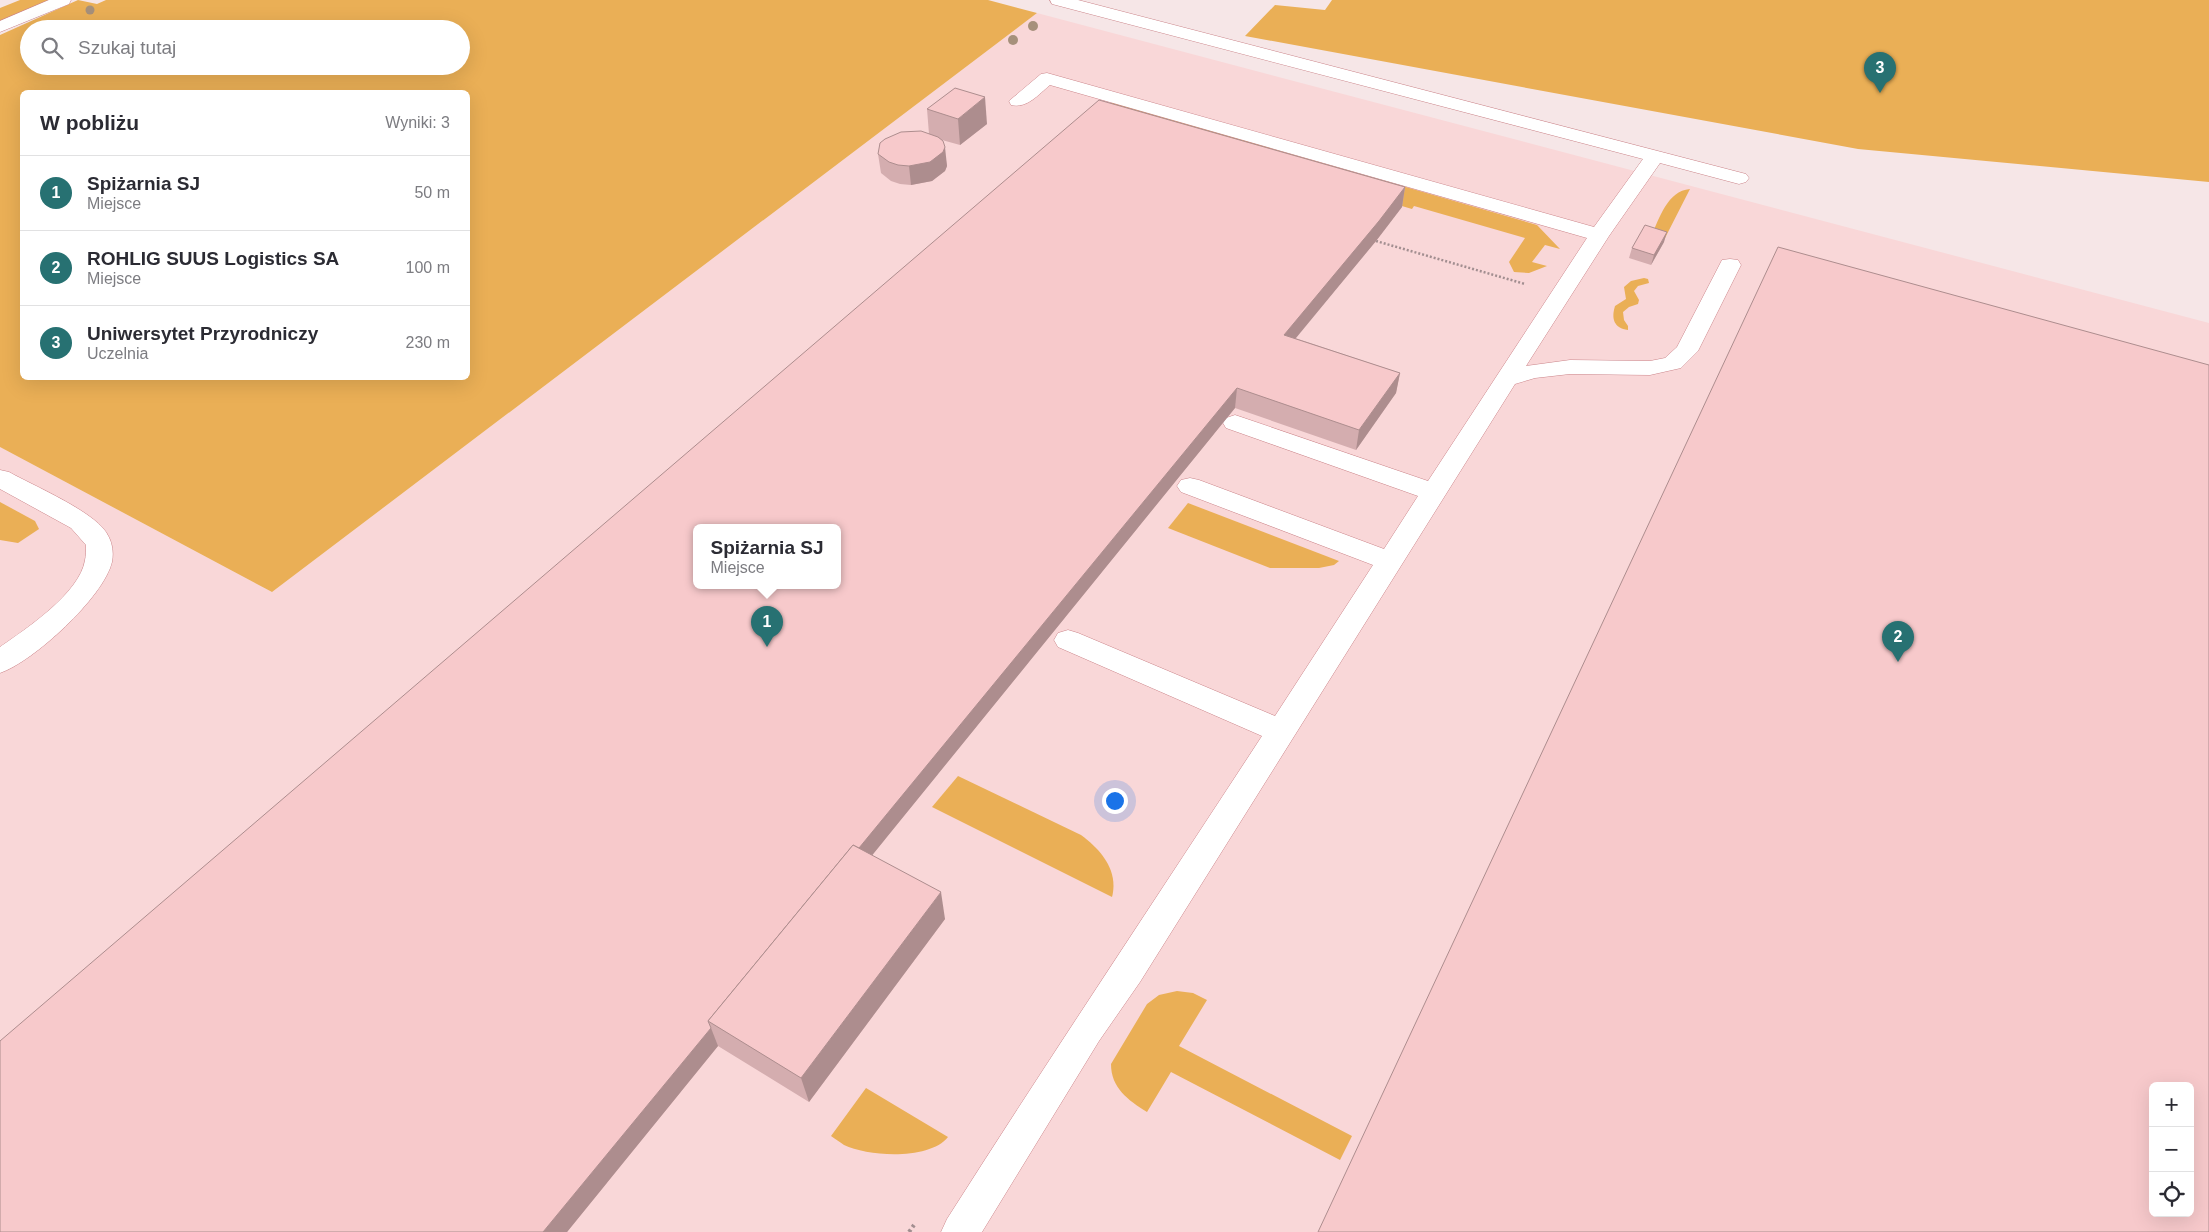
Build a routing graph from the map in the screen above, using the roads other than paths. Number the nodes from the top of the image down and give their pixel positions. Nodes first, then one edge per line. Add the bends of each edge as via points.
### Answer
1 (63, 0) edge
2 (1058, 0) edge
3 (0, 27) edge
4 (1018, 101) dead end
5 (1654, 157) junction
6 (1739, 178) dead end
7 (1599, 235) junction
8 (1730, 266) dead end
9 (1506, 379) junction
10 (1235, 422) dead end
11 (0, 478) edge
12 (1190, 486) dead end
13 (1433, 492) junction
14 (1390, 560) junction
15 (1068, 640) dead end
16 (0, 662) edge
17 (1281, 731) junction
18 (960, 1232) edge

1 - 3 street
2 - 5 street
4 - 7 street via 1047,78
5 - 6 street
5 - 7 street
7 - 9 street
8 - 9 street via 1686,351 1673,363 1650,368 1570,367 1534,371
9 - 13 street
10 - 13 street
11 - 16 street via 85,525 99,542 100,553 93,575 76,598 54,621
12 - 14 street
13 - 14 street
14 - 17 street
15 - 17 street
17 - 18 street

